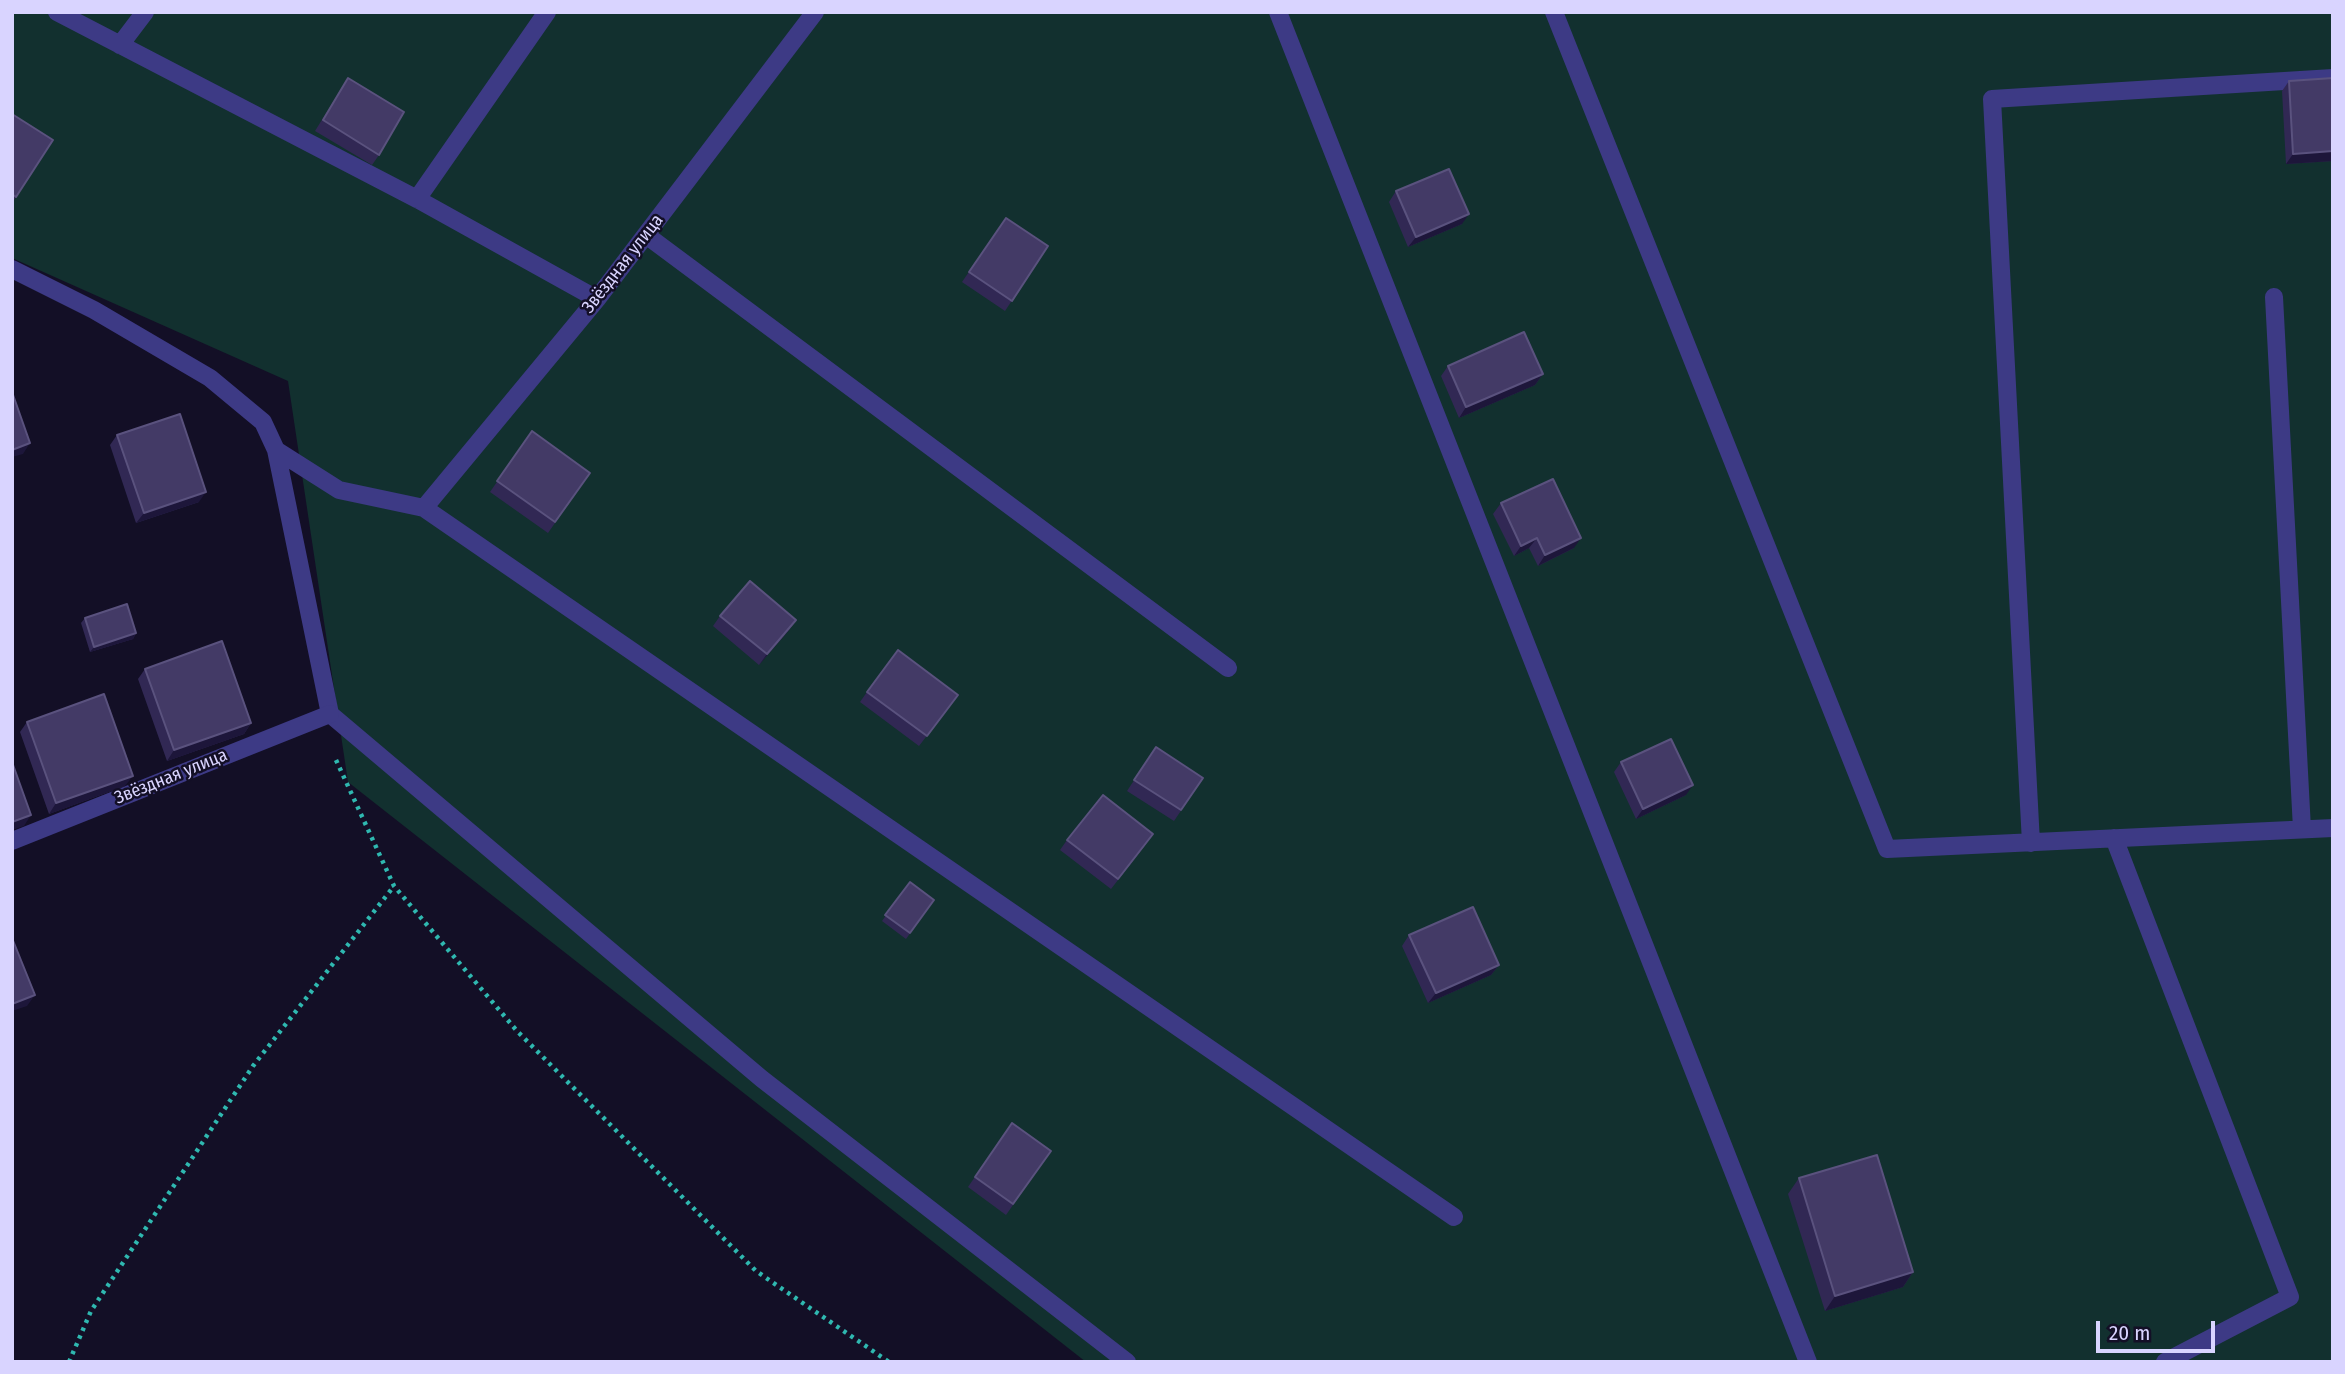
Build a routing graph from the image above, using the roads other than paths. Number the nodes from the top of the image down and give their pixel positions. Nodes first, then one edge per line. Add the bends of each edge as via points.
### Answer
1 (57, 12) edge
2 (145, 12) edge
3 (547, 12) edge
4 (815, 12) edge
5 (1278, 12) edge
6 (1554, 12) edge
7 (120, 45) junction
8 (2333, 78) edge
9 (417, 199) junction
10 (646, 235) junction
11 (12, 269) edge
12 (2274, 297) dead end
13 (597, 299) junction
14 (276, 450) junction
15 (424, 508) junction
16 (1228, 668) dead end
17 (330, 714) junction
18 (2333, 828) edge
19 (2302, 829) junction
20 (2114, 838) junction
21 (12, 841) edge
22 (2031, 843) junction
23 (1454, 1217) dead end
24 (1127, 1362) edge
25 (1808, 1362) edge
26 (2165, 1362) edge

1 - 7 street
2 - 7 street
3 - 9 street
4 - 10 street, Звёздная улица
5 - 25 street
6 - 22 street via 1887,849
7 - 9 street
8 - 22 street via 1992,99
9 - 13 street
10 - 13 street, Звёздная улица
10 - 16 street
11 - 14 street via 94,310 211,379 263,422
12 - 19 street
13 - 15 street, Звёздная улица
14 - 15 street via 339,490
14 - 17 street
15 - 23 street
17 - 21 street, Звёздная улица
17 - 24 street via 762,1079
18 - 19 street
19 - 20 street
20 - 22 street
20 - 26 street via 2290,1297

